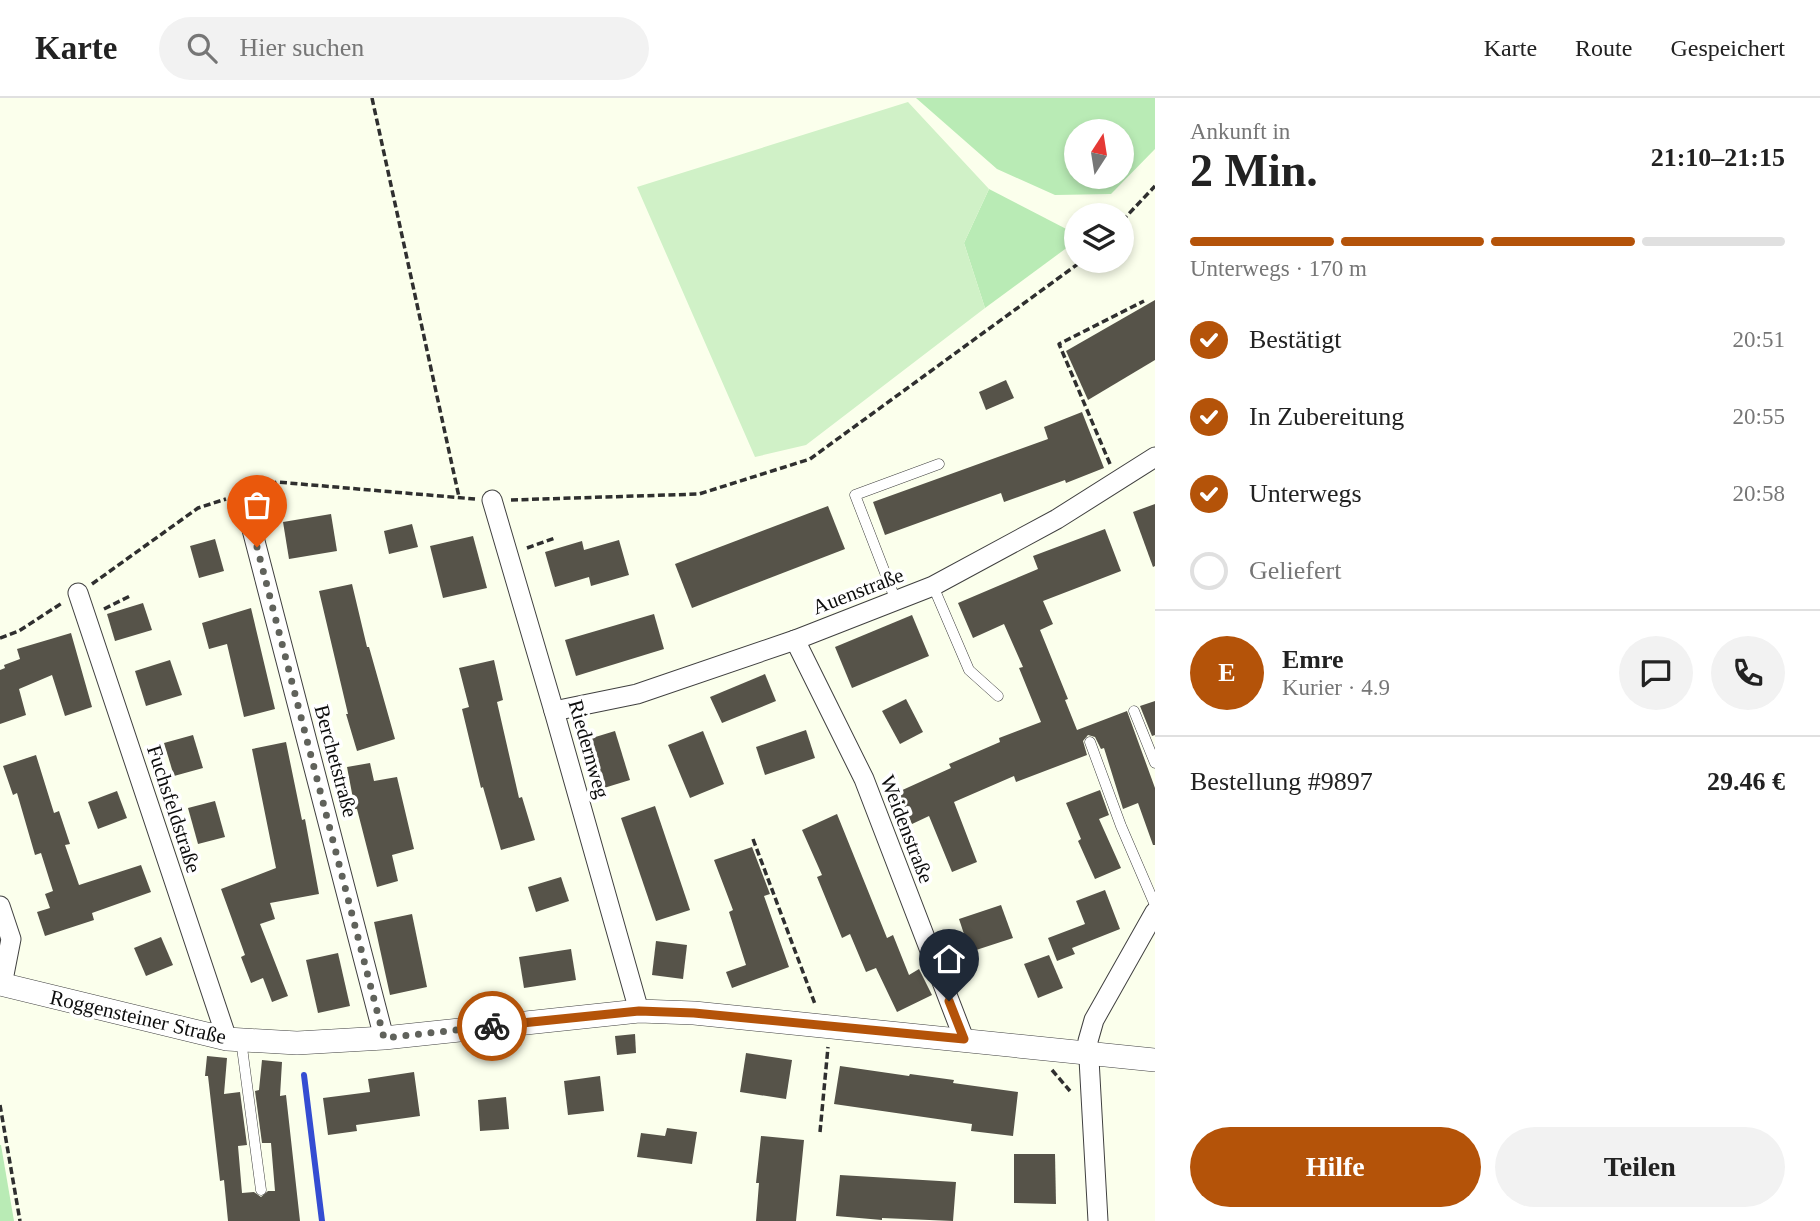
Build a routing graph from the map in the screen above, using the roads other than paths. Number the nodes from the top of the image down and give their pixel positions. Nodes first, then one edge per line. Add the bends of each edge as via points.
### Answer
1 (1155, 457) edge
2 (939, 464) dead end
3 (243, 495) road end
4 (492, 500) road end
5 (933, 586) junction
6 (78, 593) road end
7 (896, 601) junction
8 (795, 640) junction
9 (998, 696) dead end
10 (554, 711) junction
11 (1134, 711) dead end
12 (1090, 742) dead end
13 (1155, 763) edge
14 (1155, 905) edge
15 (0, 906) edge
16 (1155, 912) edge
17 (1, 985) edge
18 (639, 1011) junction
19 (384, 1038) junction
20 (234, 1039) junction
21 (964, 1039) junction
22 (1088, 1053) junction
23 (1155, 1060) edge
24 (261, 1190) dead end
25 (1098, 1221) edge

1 - 5 street, Auenstraße via 1058,519
2 - 7 lane via 855,495
3 - 19 street, Berchetstraße
4 - 10 street, Riedernweg
5 - 7 street, Auenstraße
5 - 9 lane via 970,670
6 - 20 street, Fuchsfeldstraße
7 - 8 street, Auenstraße
8 - 10 street, Auenstraße via 637,694
8 - 21 street, Weidenstraße via 864,779
10 - 18 street, Riedernweg
11 - 13 lane
12 - 14 lane
15 - 17 street via 11,939
16 - 22 street via 1094,1020
17 - 20 street, Roggensteiner Straße
18 - 19 street, Roggensteiner Straße
18 - 21 street, Roggensteiner Straße via 694,1013 826,1032
19 - 20 street, Roggensteiner Straße via 297,1043
20 - 24 lane
21 - 22 street, Roggensteiner Straße
22 - 23 street, Roggensteiner Straße
22 - 25 street

